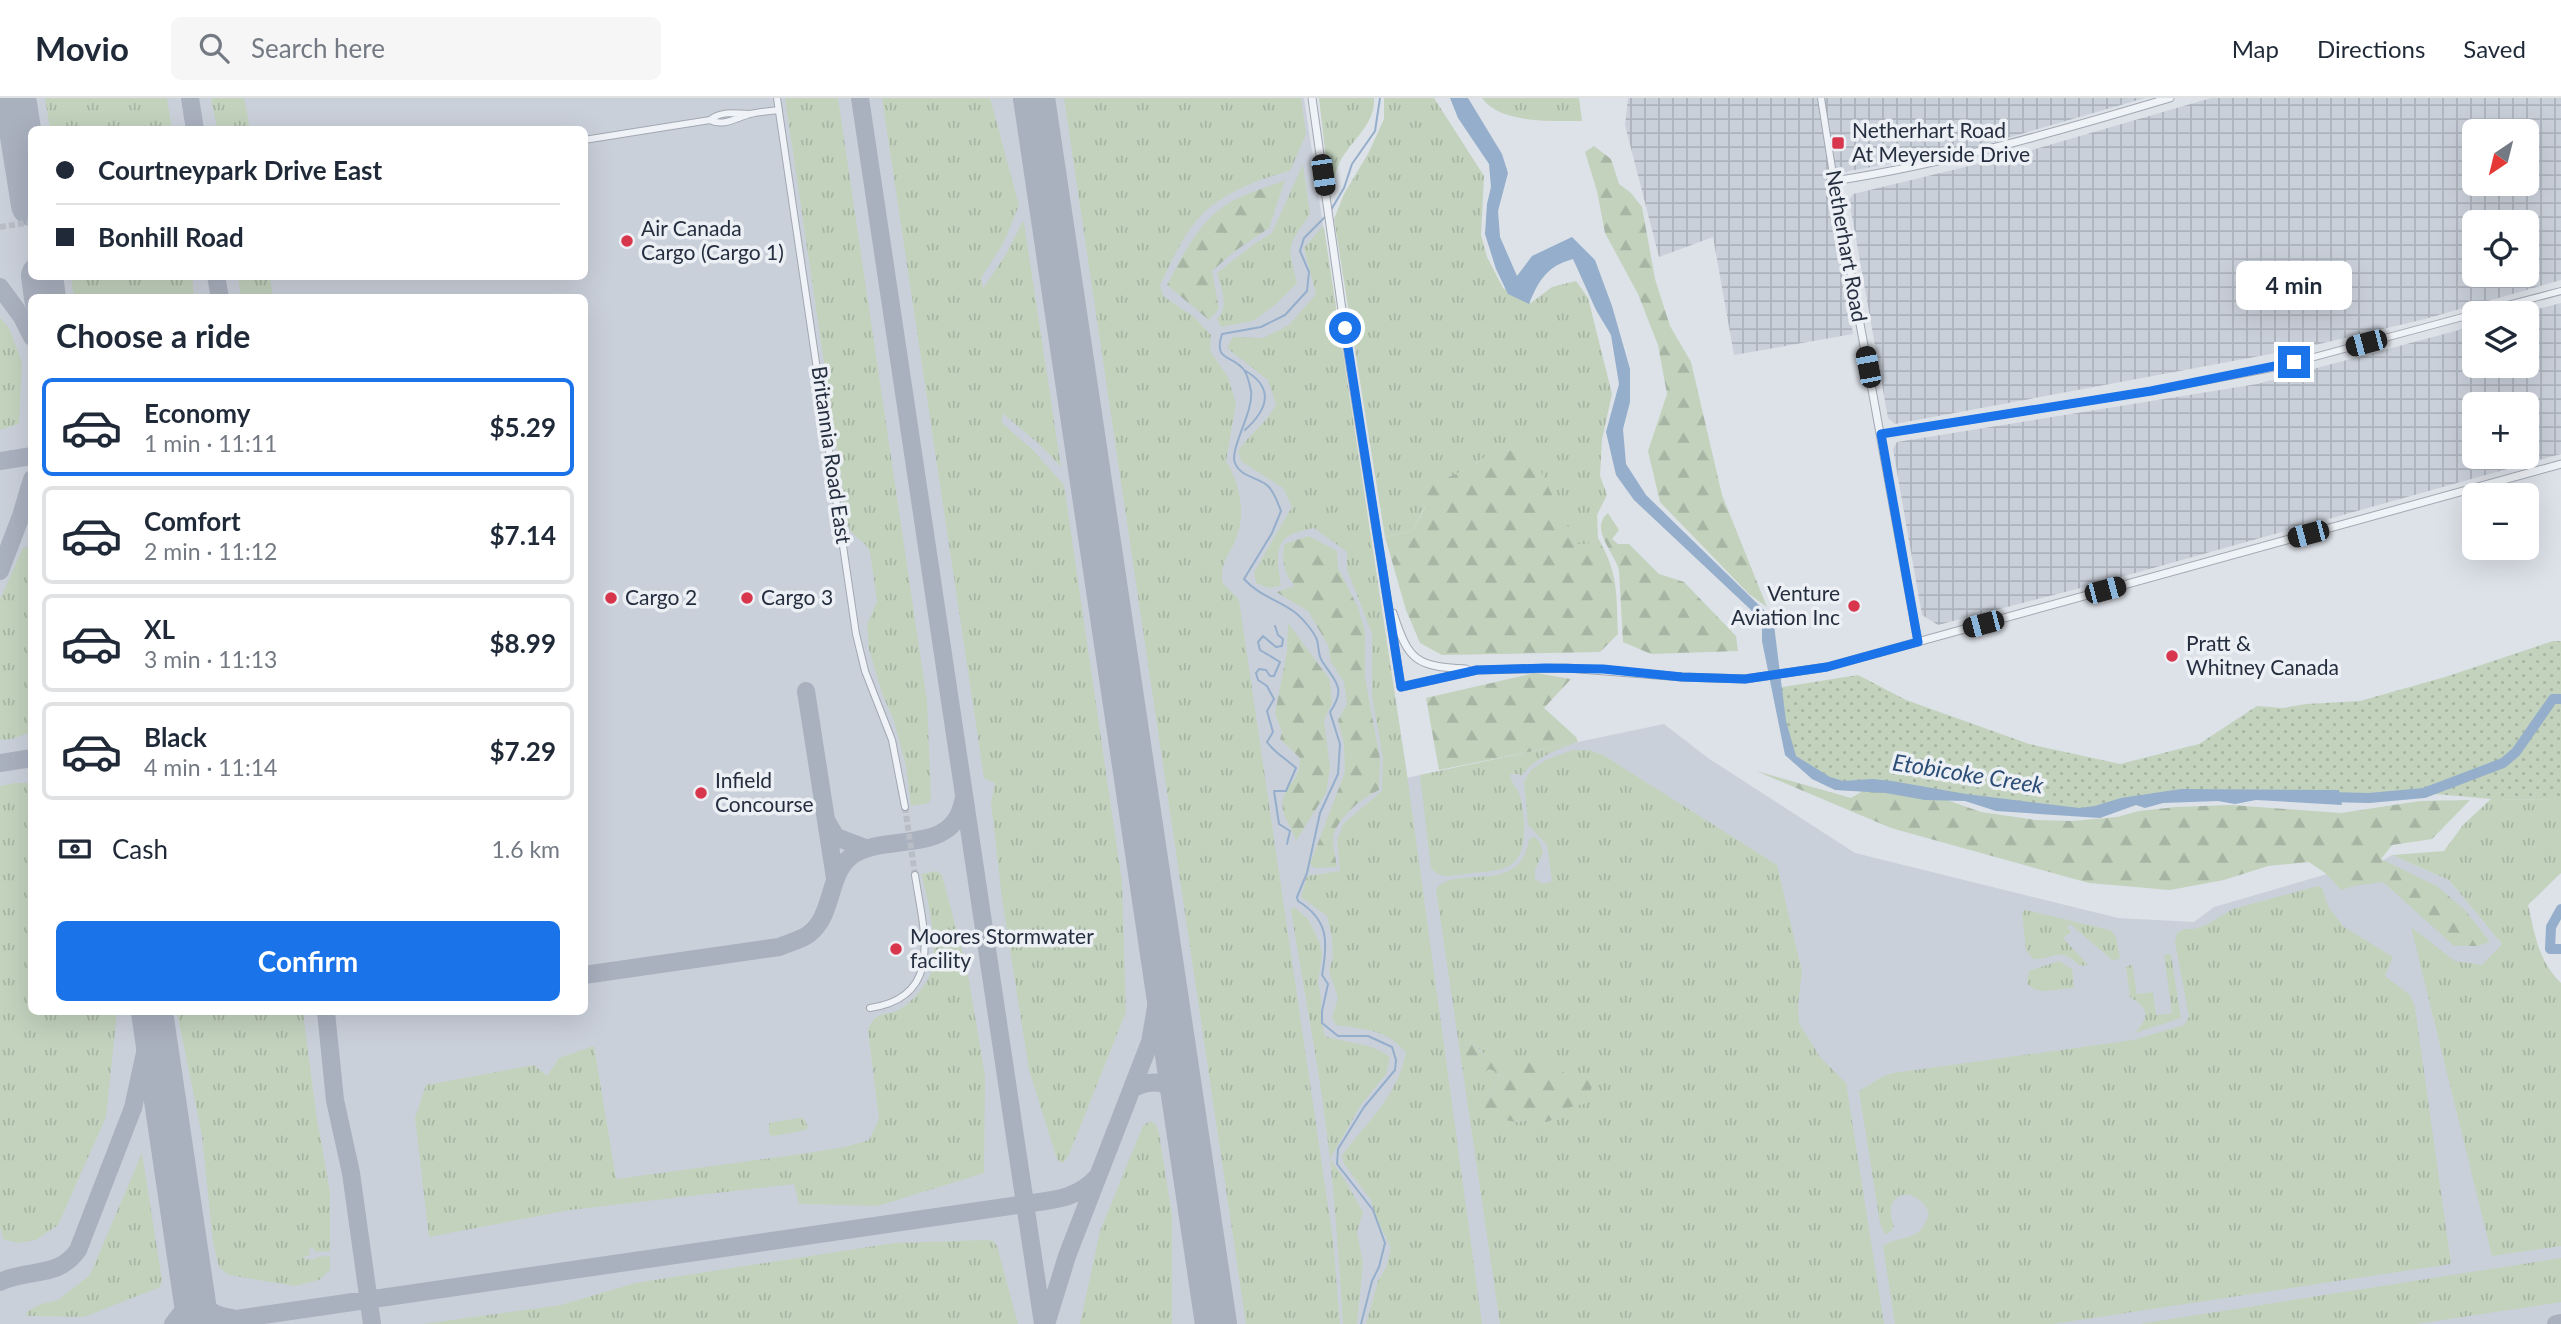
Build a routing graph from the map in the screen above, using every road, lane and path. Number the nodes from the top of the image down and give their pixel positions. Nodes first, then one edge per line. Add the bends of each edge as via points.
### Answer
1 (778, 98) edge
2 (1312, 98) edge
3 (1821, 98) edge
4 (2170, 98) edge
5 (779, 110) junction
6 (588, 139) edge
7 (1834, 181) junction
8 (2561, 291) edge
9 (2524, 301) edge
10 (2462, 318) edge
11 (1881, 434) junction
12 (2561, 464) edge
13 (1388, 595) junction
14 (1918, 642) junction
15 (1477, 670) junction
16 (905, 807) tunnel mouth
17 (915, 875) tunnel mouth
18 (870, 1008) dead end

1 - 5 street, Britannia Road East
2 - 13 street
3 - 7 street, Netherhart Road
4 - 7 street via 1976,153
5 - 6 street via 734,112
5 - 16 street, Britannia Road East via 856,634 892,740
7 - 11 street, Netherhart Road
8 - 9 street
10 - 11 street via 2277,367
11 - 14 street, Netherhart Road
12 - 14 street
13 - 15 street via 1411,654 1433,667
13 - 15 street via 1401,687
14 - 15 street via 1827,667 1726,679 1591,668
17 - 18 street via 926,950 920,978 897,1001

